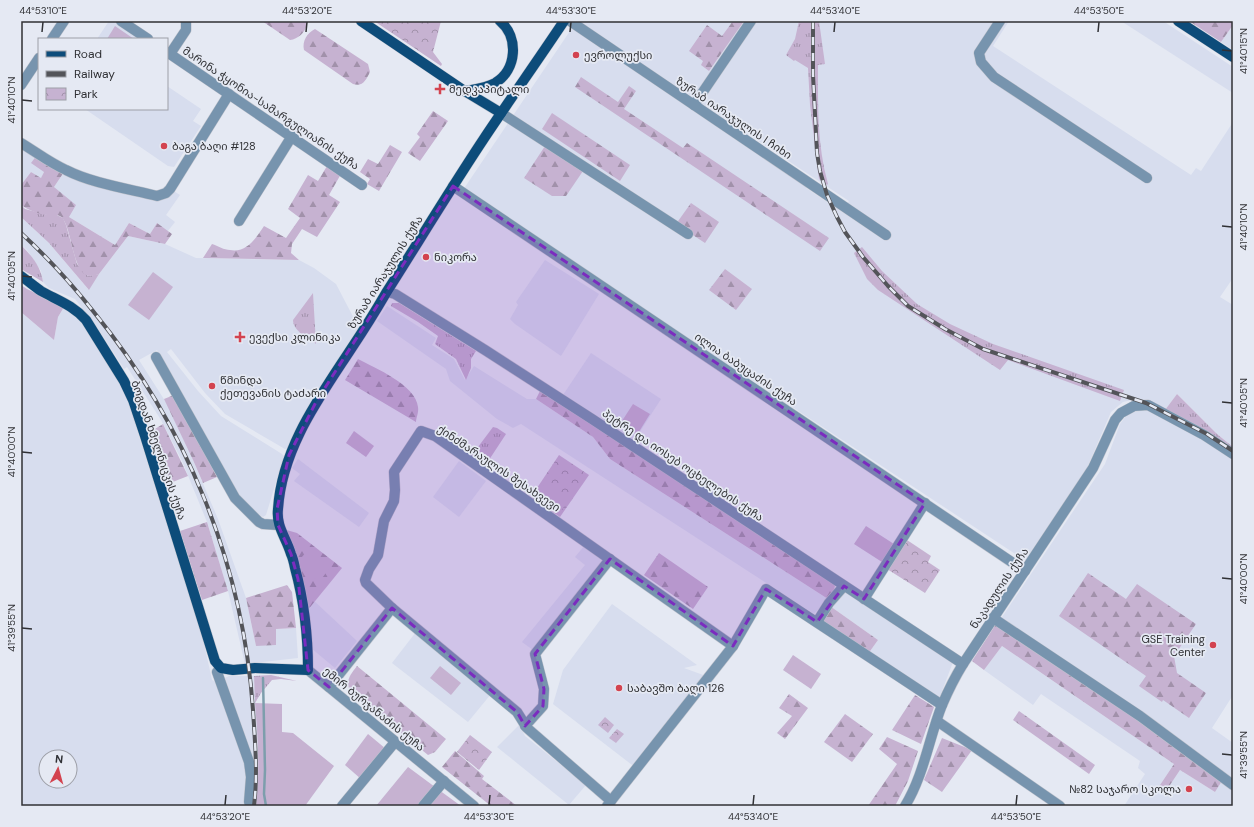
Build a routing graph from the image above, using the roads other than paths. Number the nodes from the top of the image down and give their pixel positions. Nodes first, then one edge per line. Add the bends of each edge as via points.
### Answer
1 (64, 21) edge
2 (121, 21) edge
3 (186, 21) edge
4 (361, 21) edge
5 (500, 21) edge
6 (564, 21) edge
7 (570, 21) edge
8 (751, 21) edge
9 (1000, 21) edge
10 (1178, 21) edge
11 (53, 38) edge
12 (146, 38) edge
13 (169, 53) edge
14 (1233, 57) edge
15 (38, 60) edge
16 (21, 85) edge
17 (465, 91) junction
18 (229, 94) junction
19 (694, 105) junction
20 (501, 113) junction
21 (292, 136) junction
22 (21, 143) edge
23 (1147, 178) dead end
24 (362, 185) dead end
25 (453, 186) junction
26 (239, 222) dead end
27 (688, 234) dead end
28 (886, 235) dead end
29 (21, 276) edge
30 (387, 292) junction
31 (156, 357) dead end
32 (1233, 454) edge
33 (925, 504) junction
34 (278, 525) junction
35 (610, 560) junction
36 (1025, 571) junction
37 (844, 586) junction
38 (864, 599) junction
39 (392, 608) junction
40 (993, 618) junction
41 (817, 622) junction
42 (733, 646) junction
43 (963, 664) junction
44 (221, 668) junction
45 (308, 670) junction
46 (329, 687) junction
47 (942, 705) junction
48 (937, 721) junction
49 (525, 726) junction
50 (396, 742) junction
51 (444, 781) junction
52 (1233, 785) edge
53 (249, 802) dead end
54 (609, 803) edge
55 (342, 806) edge
56 (423, 806) edge
57 (474, 806) edge
58 (905, 806) edge
59 (1060, 806) edge

1 - 11 street
2 - 12 street
3 - 13 street via 186,30
4 - 17 main road
5 - 17 main road via 511,39 513,52 510,65 495,83
6 - 20 main road, ზურაბ იარაჯულის ქუჩა
7 - 19 street, ზურაბ იარაჯულის I ჩიხი
8 - 19 street
9 - 23 street via 979,53 981,62 989,73
10 - 14 main road
13 - 18 street, მარინა ჭყონია-სამარგულიანის ქუჩა
15 - 16 street
17 - 20 main road
18 - 21 street, მარინა ჭყონია-სამარგულიანის ქუჩა
18 - 22 street via 170,189 162,195 109,185 66,171
19 - 28 street, ზურაბ იარაჯულის I ჩიხი
20 - 25 main road, ზურაბ იარაჯულის ქუჩა
20 - 27 street
21 - 24 street, მარინა ჭყონია-სამარგულიანის ქუჩა
21 - 26 street
25 - 30 main road, ზურაბ იარაჯულის ქუჩა
25 - 33 street, ილია ბაბუცაძის ქუჩა
29 - 44 main road, ბოგდან ხმელნიცკის ქუჩა via 41,291 80,313 124,381 145,436 212,654
30 - 34 main road, ზურაბ იარაჯულის ქუჩა via 301,429 289,455 281,489
30 - 37 street, პეტრე და იოსებ ოცხელების ქუჩა via 395,294 498,359
31 - 34 street via 235,498 259,522
32 - 36 street, ნაკადულის ქუჩა via 1154,408 1142,405 1127,409 1115,420 1093,468
33 - 36 street, ილია ბაბუცაძის ქუჩა
33 - 38 street
34 - 45 main road, ზურაბ იარაჯულის ქუჩა via 292,554 302,598
35 - 39 street, ქინძმარაულის შესახვევი via 435,436 421,431 394,472 394,502 384,521 378,555 365,580
35 - 42 street, ქინძმარაულის შესახვევი
35 - 49 street via 535,654 544,689 543,706
36 - 40 street, ნაკადულის ქუჩა
37 - 38 street, პეტრე და იოსებ ოცხელების ქუჩა
37 - 41 street
38 - 43 street, პეტრე და იოსებ ოცხელების ქუჩა
39 - 46 street
39 - 49 street, ქინძმარაულის შესახვევი via 517,712
40 - 43 street, ნაკადულის ქუჩა
40 - 52 street via 1140,716
41 - 42 street, ქინძმარაულის შესახვევი via 766,589
41 - 47 street, ქინძმარაულის შესახვევი
42 - 54 street, ქინძმარაულის შესახვევი
43 - 47 street, ნაკადულის ქუჩა
44 - 45 main road, ემირ ბურჯანაძის ქუჩა
44 - 53 street via 217,672 249,762
45 - 46 street, ემირ ბურჯანაძის ქუჩა
46 - 50 street, ემირ ბურჯანაძის ქუჩა
47 - 48 street, ნაკადულის ქუჩა
48 - 58 street, ნაკადულის ქუჩა
48 - 59 street
49 - 54 street, ქინძმარაულის შესახვევი
50 - 51 street, ემირ ბურჯანაძის ქუჩა
50 - 55 street
51 - 56 street
51 - 57 street, ემირ ბურჯანაძის ქუჩა

